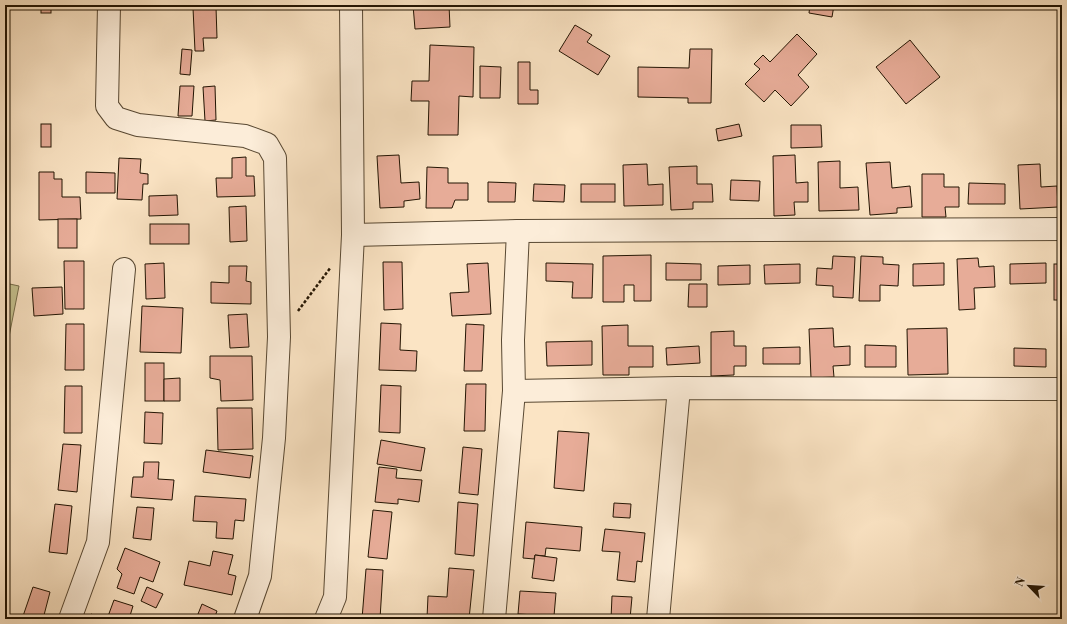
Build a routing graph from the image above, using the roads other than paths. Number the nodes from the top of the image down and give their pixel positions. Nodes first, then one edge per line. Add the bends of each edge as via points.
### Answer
1 (108, 5) edge
2 (351, 5) edge
3 (1062, 229) edge
4 (518, 231) junction
5 (353, 235) junction
6 (124, 269) dead end
7 (679, 388) junction
8 (1062, 389) edge
9 (514, 391) junction
10 (70, 619) edge
11 (245, 619) edge
12 (326, 619) edge
13 (494, 619) edge
14 (658, 619) edge

1 - 11 street via 107,106 116,118 138,125 245,136 267,144 275,158 279,337 274,438 260,576
2 - 5 street
3 - 4 street
4 - 5 street
4 - 9 street via 513,340
5 - 12 street via 334,597
6 - 10 street via 98,542
7 - 8 street
7 - 9 street
7 - 14 street
9 - 13 street

